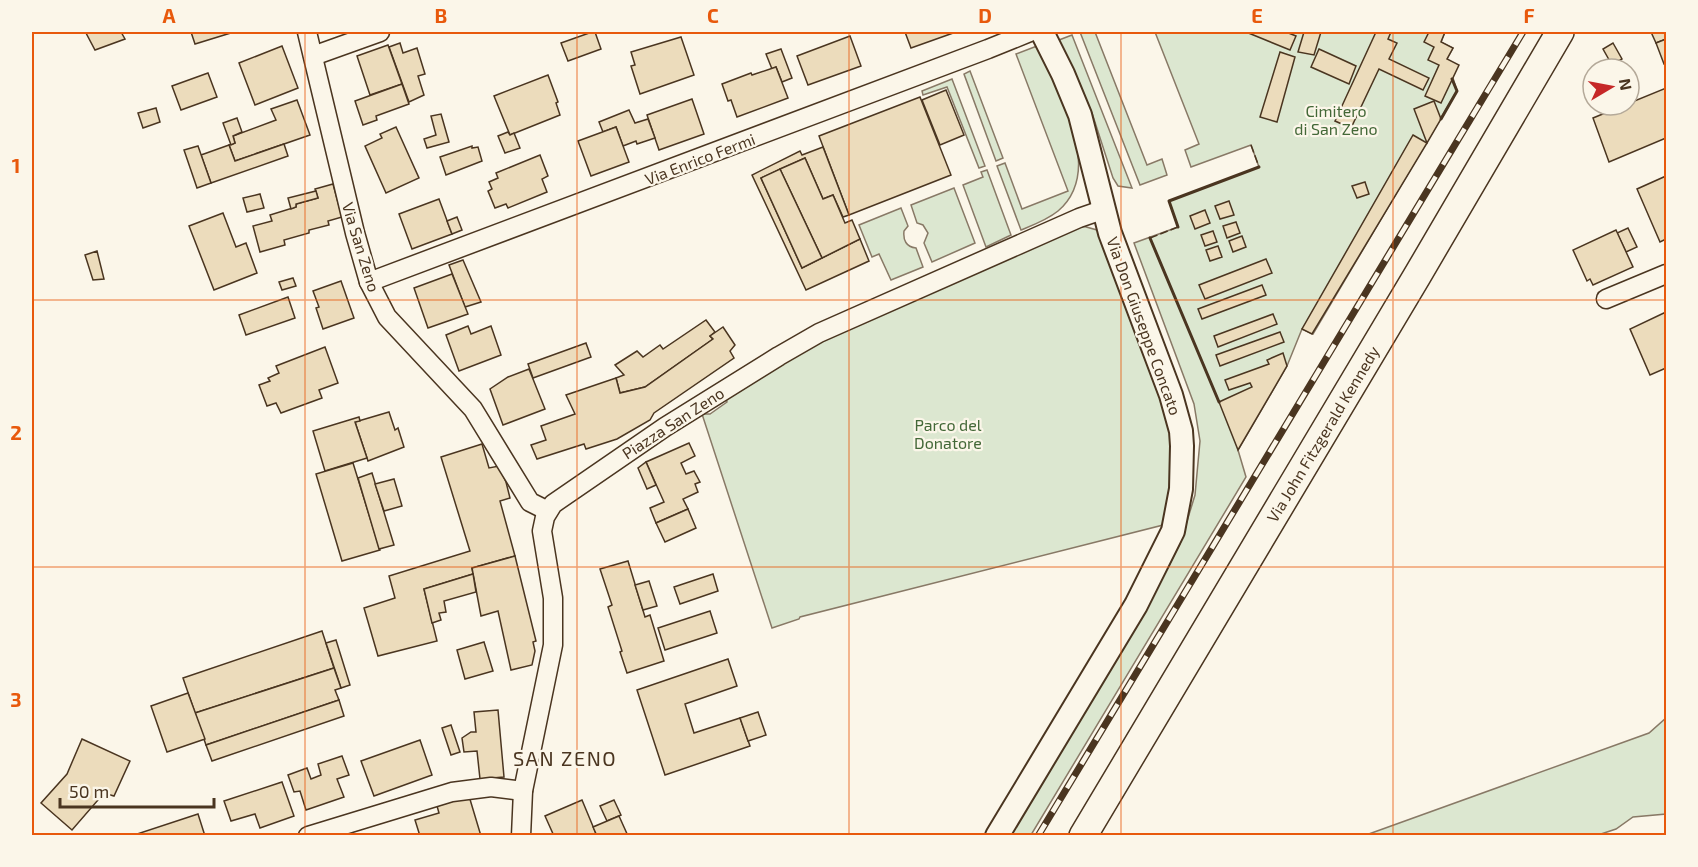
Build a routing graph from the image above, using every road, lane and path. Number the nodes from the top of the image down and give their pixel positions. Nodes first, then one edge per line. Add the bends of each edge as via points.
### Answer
1 (306, 32) edge
2 (380, 32) edge
3 (1030, 32) edge
4 (1042, 32) edge
5 (1560, 32) edge
6 (313, 56) junction
7 (1105, 209) junction
8 (1666, 274) edge
9 (369, 282) junction
10 (1606, 299) dead end
11 (548, 511) junction
12 (523, 792) junction
13 (308, 836) edge
14 (521, 836) edge
15 (997, 836) edge
16 (1083, 836) edge

1 - 6 street, Via San Zeno
2 - 6 street
3 - 9 street, Via Enrico Fermi
4 - 7 street, Via Don Giuseppe Concato via 1080,115
5 - 16 main road, Via John Fitzgerald Kennedy
6 - 9 street, Via San Zeno
7 - 11 street, Piazza San Zeno via 819,333 665,427 559,499
7 - 15 street, Via Don Giuseppe Concato via 1180,431 1183,460 1178,510 1165,550 1136,605
8 - 10 street
9 - 11 street, Via San Zeno via 387,317 473,409 530,502
11 - 12 street via 542,531 553,598 553,645
12 - 13 street via 490,787 452,792
12 - 14 street

